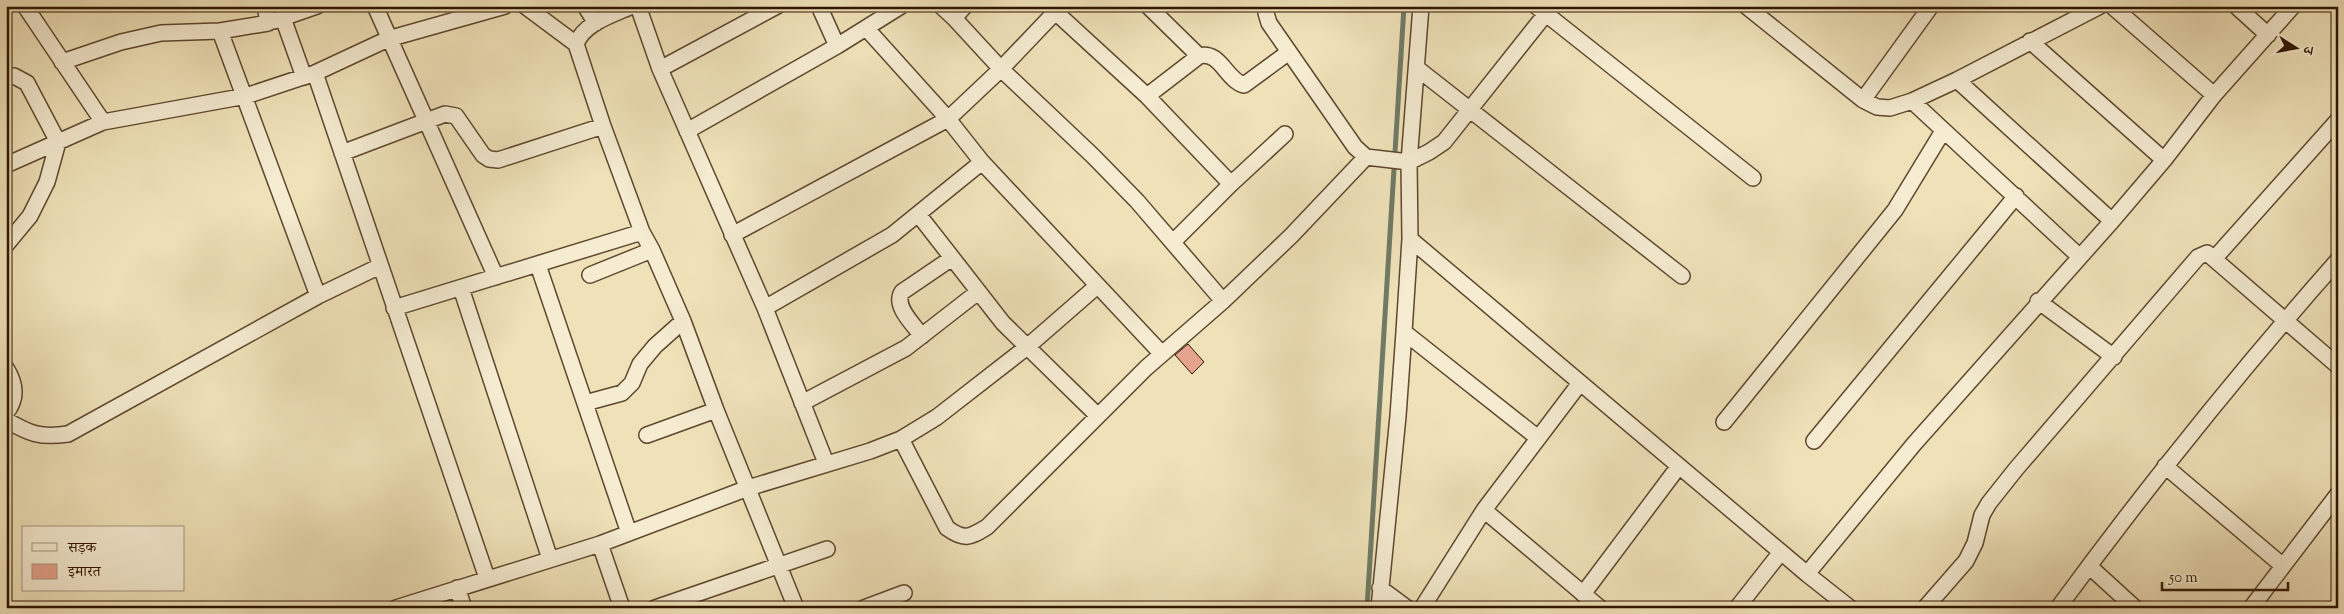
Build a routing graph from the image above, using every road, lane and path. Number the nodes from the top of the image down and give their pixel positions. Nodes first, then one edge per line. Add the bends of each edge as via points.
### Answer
1 (25, 6) edge
2 (265, 6) edge
3 (318, 6) edge
4 (375, 6) edge
5 (505, 6) edge
6 (526, 6) edge
7 (585, 6) edge
8 (632, 6) edge
9 (638, 6) edge
10 (777, 6) edge
11 (819, 6) edge
12 (901, 6) edge
13 (941, 6) edge
14 (965, 6) edge
15 (1267, 6) edge
16 (1421, 6) edge
17 (1746, 6) edge
18 (1931, 6) edge
19 (2100, 6) edge
20 (2112, 6) edge
21 (2236, 6) edge
22 (2292, 6) edge
23 (1055, 8) edge
24 (1545, 9) edge
25 (1159, 10) edge
26 (283, 18) junction
27 (954, 18) junction
28 (268, 23) junction
29 (596, 23) junction
30 (867, 29) junction
31 (220, 31) junction
32 (2268, 36) junction
33 (388, 39) junction
34 (2030, 41) junction
35 (576, 44) junction
36 (837, 46) junction
37 (1290, 52) junction
38 (1199, 56) junction
39 (62, 62) junction
40 (660, 69) junction
41 (1000, 69) junction
42 (1418, 69) junction
43 (310, 75) junction
44 (6, 77) edge
45 (1957, 80) junction
46 (2214, 95) junction
47 (246, 96) junction
48 (1147, 96) junction
49 (1863, 100) junction
50 (1912, 101) junction
51 (1471, 110) junction
52 (948, 119) junction
53 (2338, 120) edge
54 (425, 121) junction
55 (103, 122) junction
56 (603, 126) junction
57 (1943, 131) junction
58 (687, 132) junction
59 (1285, 134) dead end
60 (58, 142) junction
61 (342, 153) junction
62 (1370, 158) junction
63 (2164, 160) junction
64 (982, 162) junction
65 (1403, 162) junction
66 (6, 166) edge
67 (1753, 178) dead end
68 (1231, 184) junction
69 (2016, 196) junction
70 (918, 214) junction
71 (2112, 221) junction
72 (642, 232) junction
73 (732, 235) junction
74 (1410, 239) junction
75 (1173, 242) junction
76 (6, 245) edge
77 (652, 250) junction
78 (2080, 257) junction
79 (952, 258) junction
80 (2214, 258) junction
81 (2338, 260) edge
82 (538, 265) junction
83 (380, 266) junction
84 (590, 276) dead end
85 (1682, 276) dead end
86 (496, 277) junction
87 (1097, 286) junction
88 (461, 288) junction
89 (978, 292) junction
90 (318, 296) junction
91 (1223, 301) junction
92 (2038, 301) junction
93 (394, 308) junction
94 (765, 308) junction
95 (683, 321) junction
96 (2285, 321) junction
97 (1404, 332) junction
98 (922, 336) junction
99 (1027, 347) junction
100 (1162, 354) junction
101 (2114, 357) junction
102 (2338, 366) edge
103 (6, 368) edge
104 (1580, 383) junction
105 (585, 403) junction
106 (802, 403) junction
107 (716, 410) junction
108 (6, 413) edge
109 (1098, 416) junction
110 (6, 420) edge
111 (1724, 422) dead end
112 (647, 435) dead end
113 (1538, 438) junction
114 (902, 439) junction
115 (1814, 441) dead end
116 (826, 463) junction
117 (1679, 466) junction
118 (2165, 466) junction
119 (748, 488) junction
120 (2337, 496) edge
121 (1484, 510) junction
122 (629, 533) junction
123 (600, 544) junction
124 (827, 549) dead end
125 (1781, 552) junction
126 (550, 559) junction
127 (780, 565) junction
128 (2089, 566) junction
129 (2282, 566) junction
130 (1807, 574) junction
131 (487, 578) junction
132 (457, 588) junction
133 (1380, 588) junction
134 (904, 593) dead end
135 (1583, 594) junction
136 (396, 608) edge
137 (464, 608) edge
138 (622, 608) edge
139 (654, 608) edge
140 (796, 608) edge
141 (864, 608) edge
142 (1379, 608) edge
143 (1407, 608) edge
144 (1422, 608) edge
145 (1600, 608) edge
146 (1737, 608) edge
147 (1850, 608) edge
148 (1925, 608) edge
149 (2058, 608) edge
150 (2135, 608) edge
151 (2251, 608) edge

1 - 39 street
2 - 28 street
3 - 26 street
4 - 33 street
5 - 33 street
6 - 35 street
7 - 29 street
8 - 29 street
9 - 40 street
10 - 40 street
11 - 36 street
12 - 30 street
13 - 27 street
14 - 27 street
15 - 37 street via 1269,23
16 - 42 street
17 - 49 street
18 - 49 street
19 - 34 street
20 - 46 street
21 - 32 street
22 - 32 street
23 - 41 street
23 - 48 street
24 - 51 street
24 - 67 street
25 - 38 street
26 - 28 street
26 - 43 street
27 - 41 street
28 - 31 street
29 - 35 street via 580,34
30 - 36 street
30 - 52 street
31 - 39 street via 161,33 121,42
31 - 47 street
32 - 46 street
33 - 43 street
33 - 54 street
34 - 45 street
34 - 63 street
35 - 56 street
36 - 58 street
37 - 38 street via 1244,86 1236,83 1213,56
37 - 62 street via 1355,147
38 - 48 street
39 - 55 street
40 - 58 street
41 - 52 street
41 - 75 street via 1093,156
42 - 51 street
42 - 65 street
43 - 47 street
43 - 61 street
44 - 60 street via 14,76 27,83
45 - 50 street
45 - 71 street
46 - 63 street
47 - 55 street
47 - 90 street
48 - 68 street
49 - 50 street via 1877,107 1890,108
50 - 57 street
51 - 65 street via 1444,142
51 - 85 street
52 - 64 street
52 - 73 street
53 - 80 street
54 - 56 street via 445,114 456,116 483,155 498,160
54 - 61 street
54 - 86 street
55 - 60 street
56 - 72 street
57 - 69 street
57 - 111 street via 1895,210
58 - 73 street
59 - 68 street
60 - 66 street
60 - 76 street via 47,182 30,216
61 - 83 street
62 - 65 street
62 - 91 street
63 - 71 street
64 - 70 street
64 - 87 street
65 - 74 street
68 - 75 street
69 - 78 street
69 - 115 street
70 - 79 street
70 - 94 street via 892,235
71 - 78 street
72 - 77 street
72 - 82 street
73 - 94 street
74 - 97 street
74 - 104 street
75 - 91 street
77 - 84 street
77 - 95 street
78 - 92 street
79 - 89 street
79 - 98 street via 902,292 899,298 900,306
80 - 96 street
80 - 101 street via 2207,253 2198,257
81 - 96 street
82 - 86 street
82 - 105 street
83 - 90 street
83 - 93 street
86 - 88 street
87 - 99 street
87 - 100 street
88 - 93 street
88 - 126 street
89 - 98 street
89 - 99 street
90 - 110 street via 68,434 46,437
91 - 100 street
92 - 101 street
92 - 130 street
93 - 131 street
94 - 106 street
95 - 105 street via 655,346 622,393
95 - 107 street
96 - 102 street
96 - 118 street
97 - 113 street
97 - 133 street
98 - 106 street via 876,365
99 - 109 street
99 - 114 street via 937,417
100 - 109 street
101 - 148 street via 1989,503 1966,562
103 - 108 street via 15,392 12,406
104 - 113 street
104 - 117 street
105 - 122 street
106 - 116 street
107 - 112 street
107 - 119 street
109 - 114 street via 987,527 972,536 959,536 947,528
113 - 121 street
114 - 116 street
116 - 119 street
117 - 125 street
117 - 135 street
118 - 128 street
118 - 129 street
119 - 122 street
119 - 127 street
120 - 129 street
121 - 135 street
121 - 144 street
122 - 123 street
123 - 126 street
123 - 138 street
124 - 127 street
125 - 130 street
125 - 146 street
126 - 131 street
127 - 139 street
127 - 140 street
128 - 149 street
128 - 150 street
129 - 151 street
130 - 147 street
131 - 132 street
132 - 136 street
132 - 137 street
133 - 142 street
133 - 143 street
134 - 141 street
135 - 145 street

